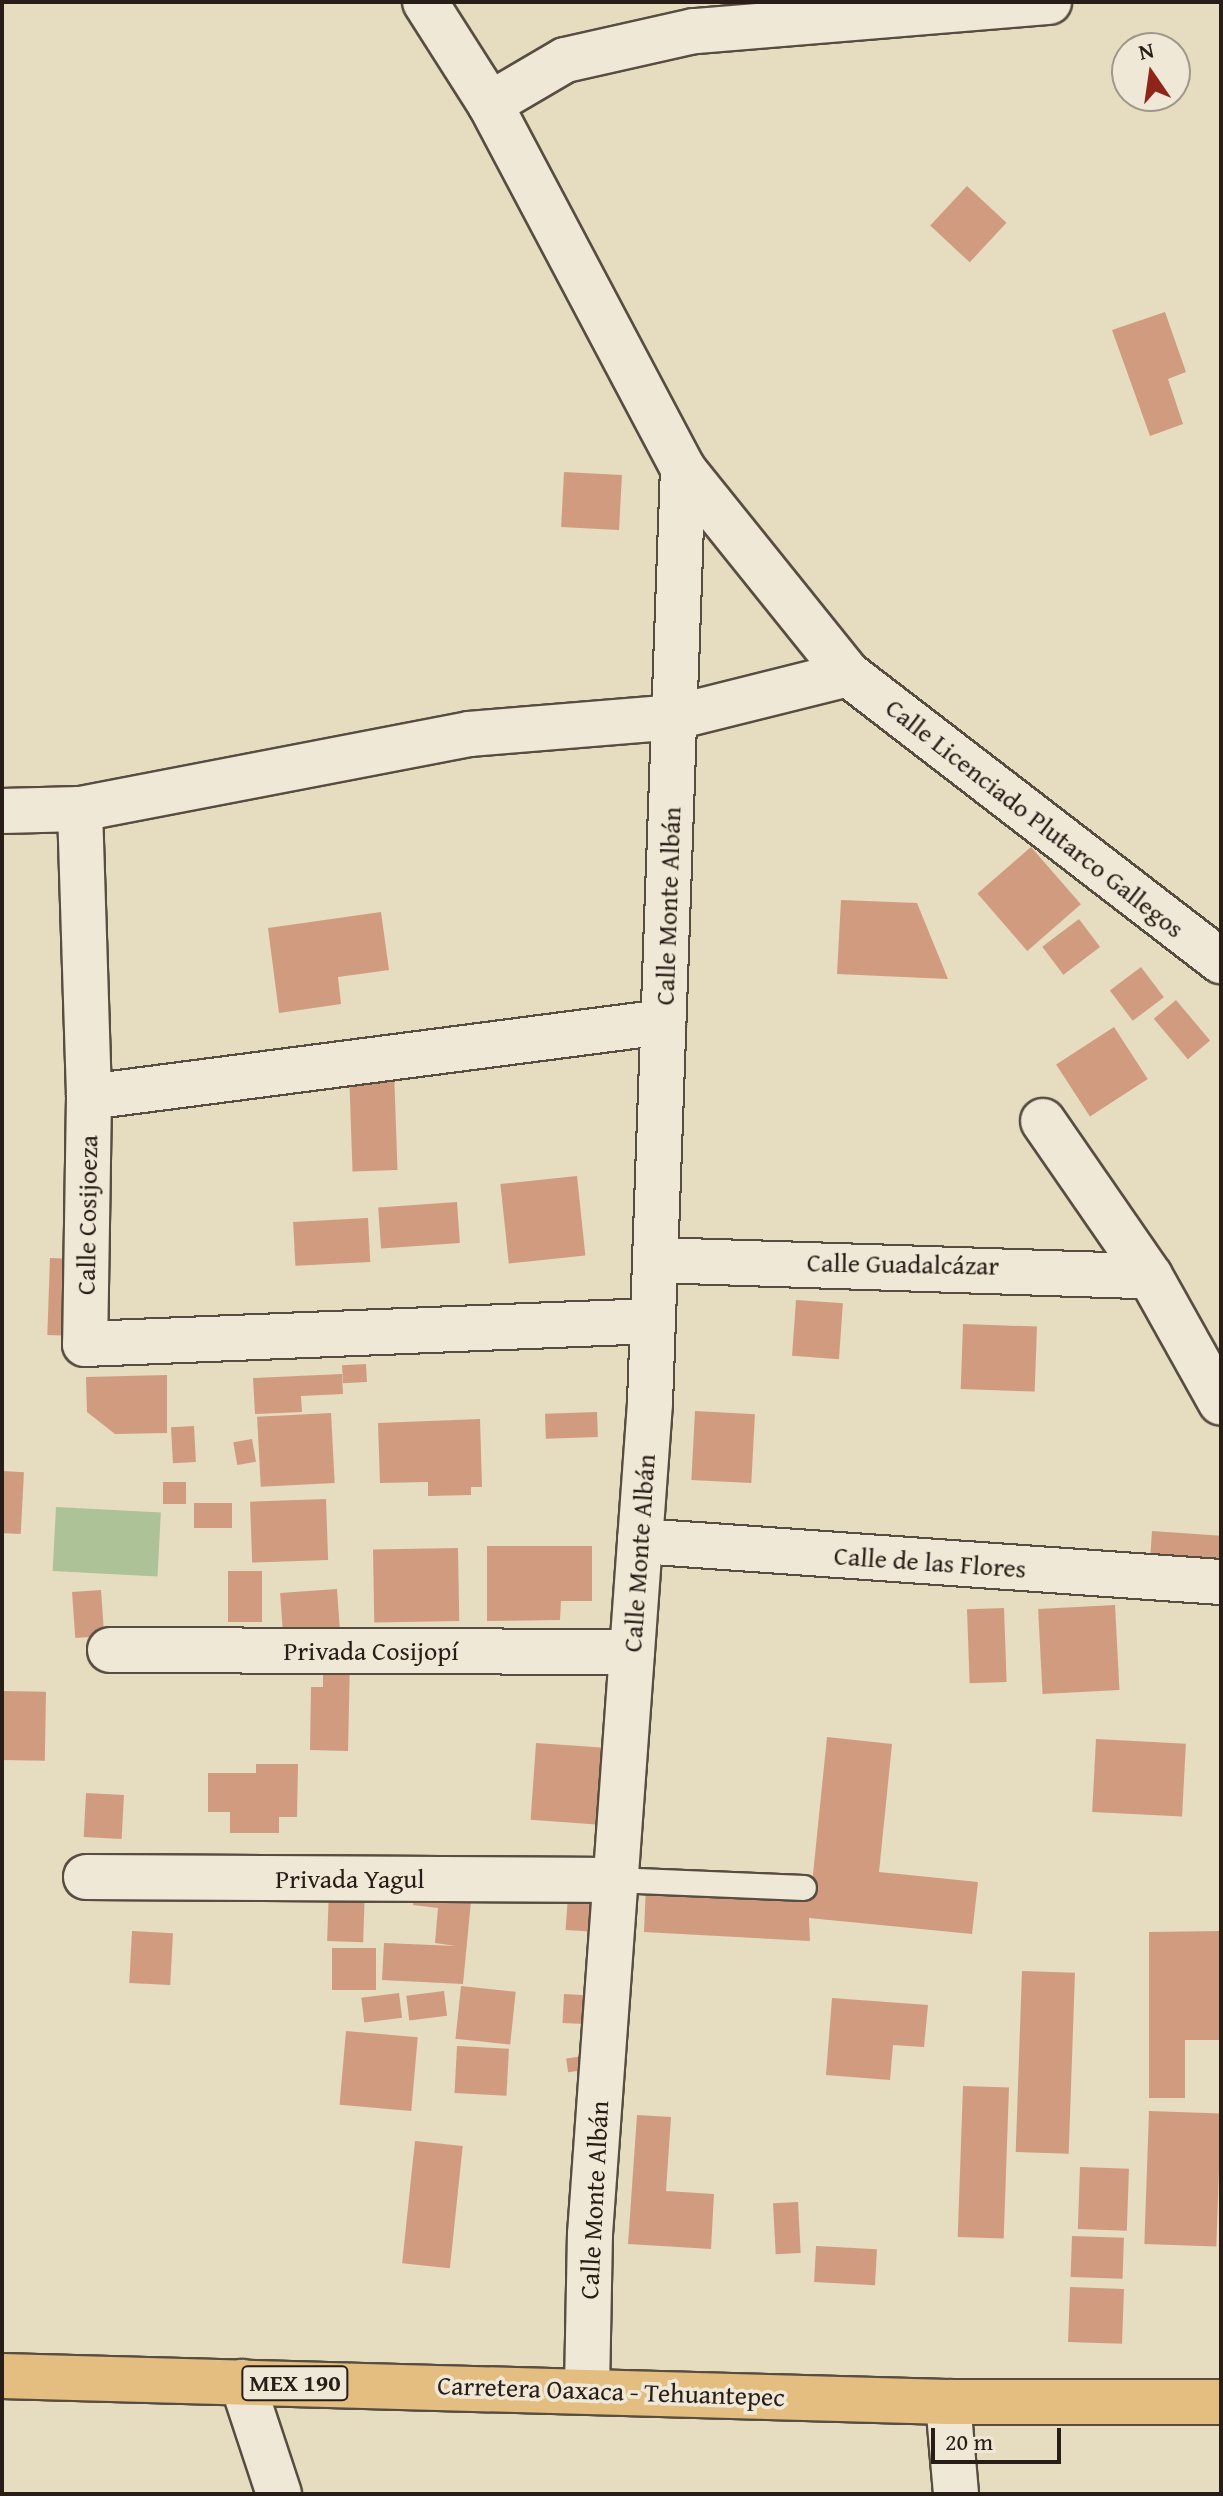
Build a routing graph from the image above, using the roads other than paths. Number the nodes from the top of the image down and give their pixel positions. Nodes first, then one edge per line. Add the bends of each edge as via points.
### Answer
1 (425, 2) edge
2 (1049, 2) edge
3 (490, 104) junction
4 (683, 469) junction
5 (848, 674) junction
6 (676, 717) junction
7 (80, 809) junction
8 (2, 811) edge
9 (1221, 961) edge
10 (663, 1022) junction
11 (89, 1097) junction
12 (1043, 1121) dead end
13 (655, 1260) junction
14 (1150, 1276) junction
15 (653, 1321) junction
16 (1221, 1403) edge
17 (640, 1541) junction
18 (1221, 1582) edge
19 (110, 1650) dead end
20 (632, 1652) junction
21 (86, 1877) dead end
22 (614, 1880) junction
23 (804, 1888) dead end
24 (2, 2376) edge
25 (242, 2382) junction
26 (587, 2389) junction
27 (948, 2402) junction
28 (1221, 2402) edge
29 (279, 2494) edge
30 (956, 2494) edge

1 - 3 street, Calle Licenciado Plutarco Gallegos
2 - 3 street via 694,31 565,60
3 - 4 street, Calle Licenciado Plutarco Gallegos
4 - 5 street, Calle Licenciado Plutarco Gallegos
4 - 6 street, Calle Monte Albán
5 - 6 street
5 - 9 street, Calle Licenciado Plutarco Gallegos
6 - 7 street via 469,734
6 - 10 street, Calle Monte Albán
7 - 8 street
7 - 11 street
10 - 11 street, Calle Cosijoeza
10 - 13 street, Calle Monte Albán
11 - 15 street, Calle Cosijoeza via 85,1344
12 - 14 street
13 - 14 street, Calle Guadalcázar
13 - 15 street, Calle Monte Albán
14 - 16 street
15 - 17 street, Calle Monte Albán
17 - 18 street, Calle de las Flores
17 - 20 street, Calle Monte Albán
19 - 20 street, Privada Cosijopí
20 - 22 street, Calle Monte Albán
21 - 22 street, Privada Yagul
22 - 23 lane
22 - 26 street, Calle Monte Albán
24 - 25 main road, Carretera Oaxaca - Tehuantepec / MEX 190
25 - 26 main road, Carretera Oaxaca - Tehuantepec / MEX 190
25 - 29 street
26 - 27 main road, Carretera Oaxaca - Tehuantepec / MEX 190
27 - 28 main road, Carretera Oaxaca - Tehuantepec / MEX 190
27 - 30 street

